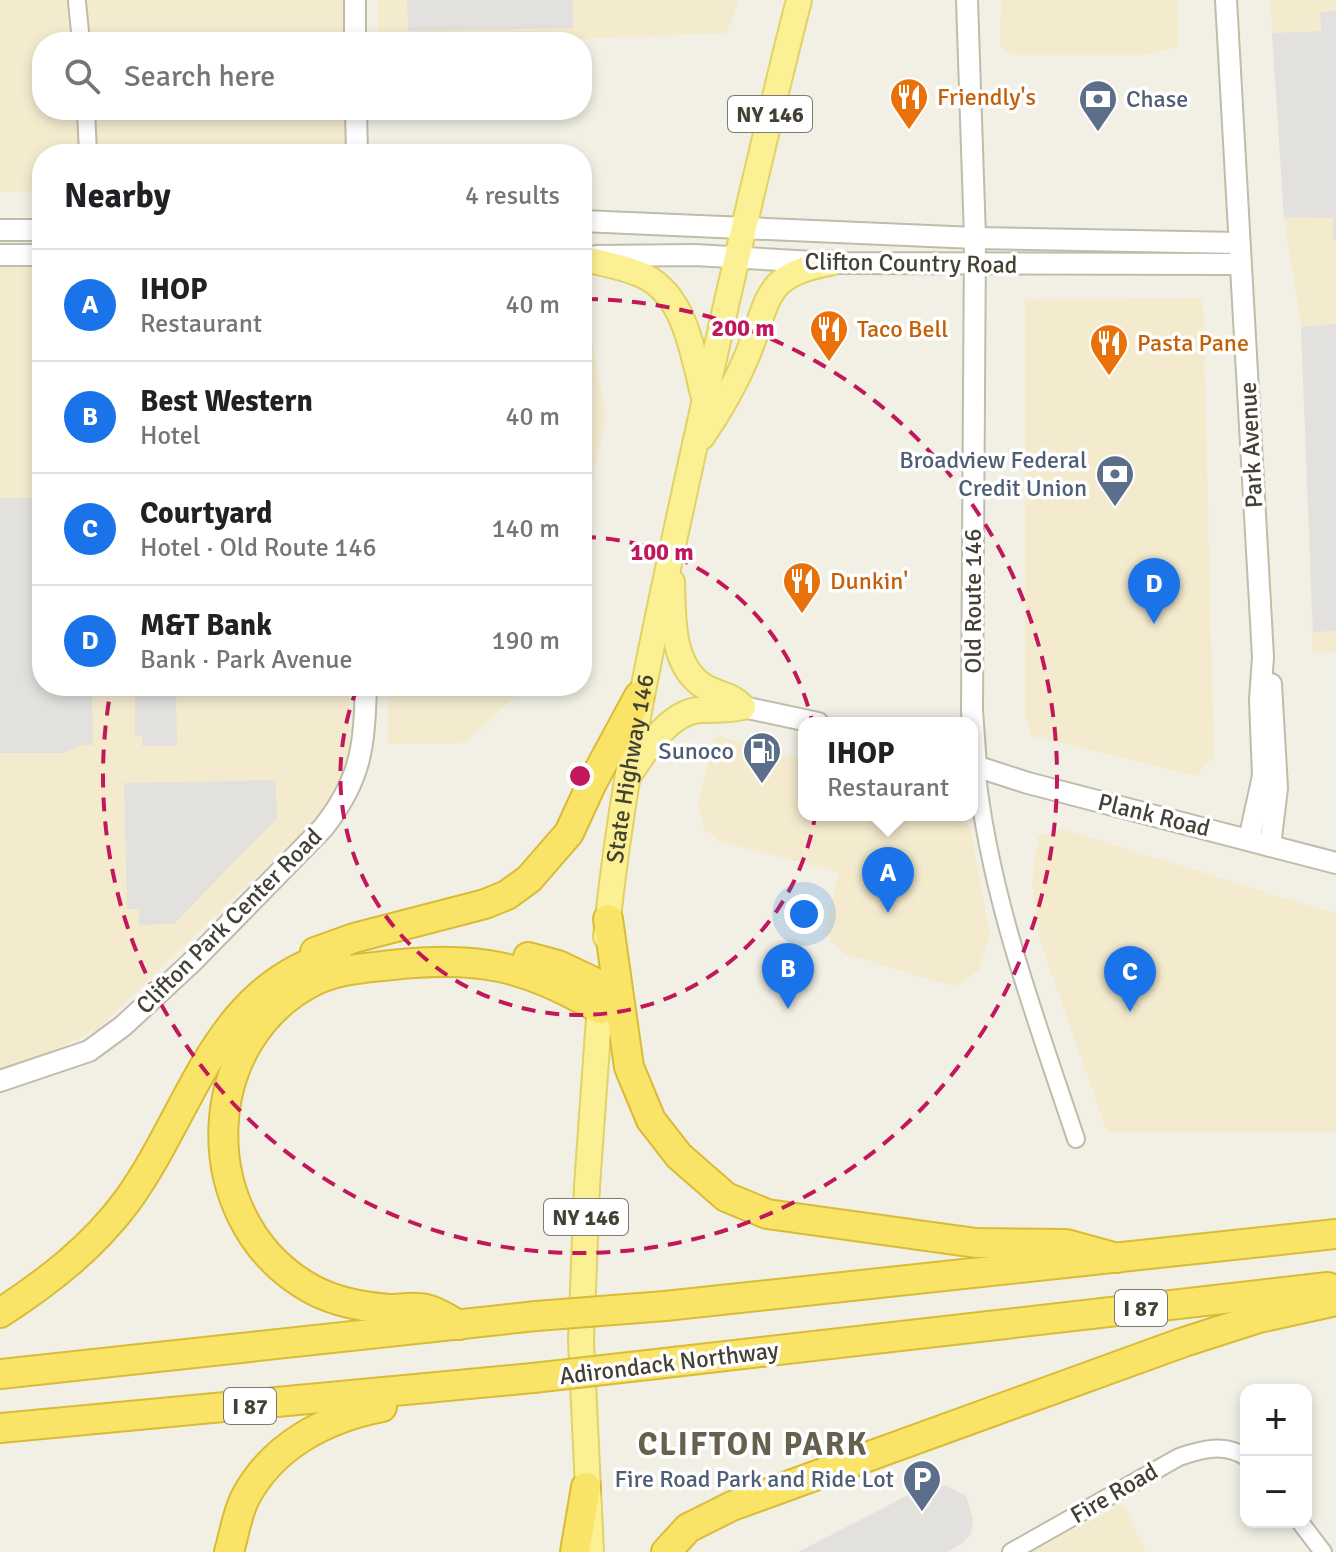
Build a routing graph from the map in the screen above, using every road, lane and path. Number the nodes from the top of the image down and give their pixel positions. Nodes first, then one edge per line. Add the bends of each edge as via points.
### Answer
1 (355, 0) edge
2 (799, 0) edge
3 (967, 0) edge
4 (1226, 0) edge
5 (77, 2) edge
6 (80, 32) edge
7 (355, 32) edge
8 (86, 120) edge
9 (356, 120) edge
10 (88, 144) edge
11 (357, 144) edge
12 (592, 221) edge
13 (743, 228) junction
14 (0, 230) edge
15 (32, 230) edge
16 (975, 238) junction
17 (1238, 243) junction
18 (0, 255) edge
19 (32, 255) edge
20 (592, 257) edge
21 (737, 257) junction
22 (592, 260) edge
23 (830, 263) junction
24 (1240, 264) junction
25 (973, 265) junction
26 (704, 400) junction
27 (694, 449) junction
28 (670, 556) junction
29 (1263, 657) junction
30 (365, 696) edge
31 (639, 696) junction
32 (743, 707) junction
33 (972, 717) edge
34 (798, 719) edge
35 (978, 766) edge
36 (625, 781) junction
37 (978, 796) edge
38 (1249, 840) junction
39 (1270, 846) junction
40 (1336, 863) edge
41 (608, 919) junction
42 (292, 970) junction
43 (601, 997) junction
44 (0, 1081) edge
45 (1076, 1139) dead end
46 (1336, 1234) edge
47 (1117, 1258) junction
48 (1336, 1286) edge
49 (1336, 1301) edge
50 (0, 1313) edge
51 (459, 1325) junction
52 (0, 1374) edge
53 (500, 1382) junction
54 (0, 1428) edge
55 (1243, 1456) edge
56 (586, 1487) junction
57 (1305, 1528) edge
58 (229, 1552) edge
59 (575, 1552) edge
60 (591, 1552) edge
61 (666, 1552) edge
62 (1011, 1552) edge
63 (1323, 1552) edge

1 - 7 street
2 - 13 main road, State Highway 146 / NY 146
3 - 16 street, Old Route 146
4 - 17 street, Park Avenue
5 - 6 street
8 - 10 street
9 - 11 street
12 - 13 street, Clifton Country Road
13 - 16 street, Clifton Country Road
13 - 21 main road, State Highway 146 / NY 146
14 - 15 street
16 - 17 street, Clifton Country Road
16 - 25 street, Old Route 146
17 - 24 street, Park Avenue
18 - 19 street
20 - 21 street, Clifton Country Road
21 - 23 street, Clifton Country Road
21 - 26 main road, State Highway 146 / NY 146
22 - 26 main road via 639,273 666,292 684,326
23 - 25 street, Clifton Country Road
23 - 27 main road via 799,269 771,292 727,401
24 - 25 street, Clifton Country Road
24 - 29 street, Park Avenue
25 - 33 street, Old Route 146
26 - 27 main road, State Highway 146 / NY 146
27 - 28 main road, State Highway 146 / NY 146
28 - 31 main road, State Highway 146 / NY 146
28 - 32 main road via 674,629 685,668 707,688 733,696
29 - 38 street, Park Avenue via 1263,776
29 - 39 street via 1275,729 1277,788
30 - 44 street, Clifton Park Center Road via 359,768 323,828 123,1026 89,1051
31 - 36 main road, State Highway 146 / NY 146
31 - 42 highway via 569,833 529,879 485,904 319,950
32 - 34 street
32 - 36 main road via 695,710 682,716 657,737
35 - 38 street, Plank Road
36 - 41 main road, State Highway 146 / NY 146
37 - 45 street, Old Route 146 via 1001,908
38 - 39 street, Plank Road
39 - 40 street, Plank Road
41 - 43 main road, State Highway 146 / NY 146
41 - 47 highway via 629,1067 651,1120 679,1156 726,1197 767,1214 976,1243 1066,1244
42 - 43 highway via 334,955 462,944 558,965
42 - 50 highway via 243,1008 156,1158 97,1237 68,1265
43 - 51 highway via 496,964 427,961 354,969 316,980 283,1001 232,1076 223,1113 222,1155 239,1210 263,1249 303,1284 333,1299 389,1309 427,1309
43 - 56 main road, State Highway 146 / NY 146 via 581,1341
46 - 47 highway, I 87
47 - 51 highway, I 87, bridge
48 - 53 highway, Adirondack Northway / I 87, bridge
49 - 61 highway via 1184,1342 732,1506 688,1528
51 - 52 highway, I 87
53 - 54 highway, Adirondack Northway / I 87
53 - 58 highway via 360,1411 292,1442 245,1498
55 - 62 street, Fire Road via 1222,1448 1179,1457
56 - 59 highway
56 - 60 main road, State Highway 146 / NY 146
57 - 63 street

